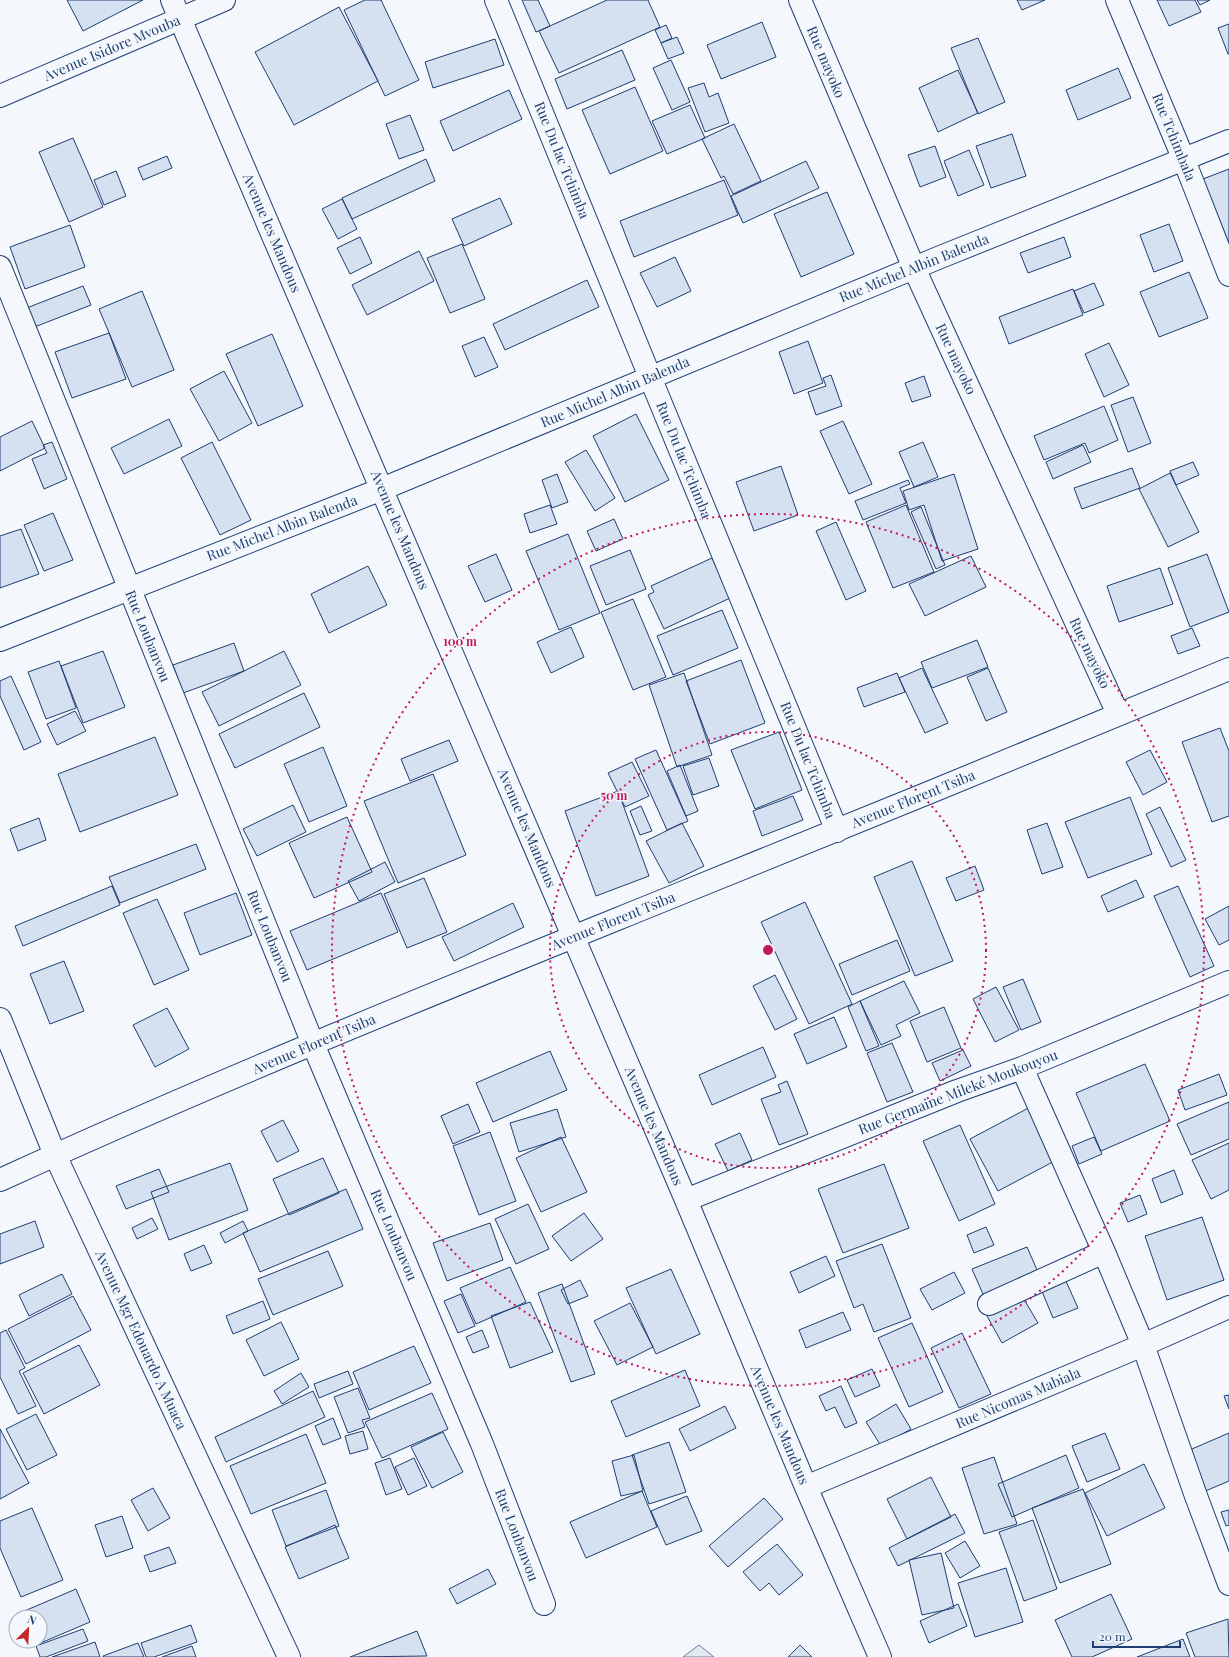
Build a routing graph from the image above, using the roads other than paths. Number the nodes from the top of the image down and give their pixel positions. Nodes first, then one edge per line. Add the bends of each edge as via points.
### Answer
1 (224, 0) edge
2 (496, 0) edge
3 (800, 0) edge
4 (1117, 0) edge
5 (176, 9) edge
6 (0, 96) edge
7 (1229, 141) edge
8 (1184, 160) junction
9 (0, 267) edge
10 (914, 268) junction
11 (1229, 275) edge
12 (650, 377) junction
13 (382, 489) junction
14 (129, 588) junction
15 (0, 640) edge
16 (1229, 669) edge
17 (1118, 714) junction
18 (837, 831) junction
19 (574, 937) junction
20 (1229, 982) edge
21 (0, 1019) edge
22 (313, 1044) junction
23 (1022, 1068) junction
24 (55, 1155) junction
25 (0, 1180) edge
26 (686, 1200) junction
27 (1104, 1252) junction
28 (990, 1304) dead end
29 (1229, 1307) edge
30 (1143, 1345) junction
31 (806, 1487) junction
32 (1229, 1584) edge
33 (544, 1604) dead end
34 (289, 1657) edge
35 (880, 1657) edge

1 - 5 street, Avenue Isidore Mvouba
2 - 12 street, Rue Du lac Tchimba
3 - 10 street, Rue mayoko
4 - 8 street, Rue Tchimbala
5 - 6 street, Avenue Isidore Mvouba
5 - 13 street, Avenue les Mandous
7 - 8 street, Rue Michel Albin Balenda
8 - 10 street, Rue Michel Albin Balenda
8 - 11 street, Rue Tchimbala
9 - 14 street, Rue Loubanvou
10 - 12 street, Rue Michel Albin Balenda
10 - 17 street, Rue mayoko
12 - 13 street, Rue Michel Albin Balenda
12 - 18 street, Rue Du lac Tchimba
13 - 14 street, Rue Michel Albin Balenda
13 - 19 street, Avenue les Mandous
14 - 15 street, Rue Michel Albin Balenda
14 - 22 street, Rue Loubanvou
16 - 17 street, Avenue Florent Tsiba
17 - 18 street, Avenue Florent Tsiba
18 - 19 street, Avenue Florent Tsiba
19 - 22 street, Avenue Florent Tsiba
19 - 26 street, Avenue les Mandous
20 - 23 street, Rue Germaine Mileké Moukouyou
21 - 24 street, Avenue Mgr Edouardo A Muaca
22 - 24 street, Avenue Florent Tsiba
22 - 33 street, Rue Loubanvou via 479,1437
23 - 26 street, Rue Germaine Mileké Moukouyou via 956,1091
23 - 27 street
24 - 25 street, Avenue Florent Tsiba
24 - 34 street, Avenue Mgr Edouardo A Muaca
26 - 31 street, Avenue les Mandous
27 - 28 street
27 - 30 street
29 - 30 street, Rue Nicomas Mabiala
30 - 31 street, Rue Nicomas Mabiala
30 - 32 street
31 - 35 street, Avenue les Mandous

